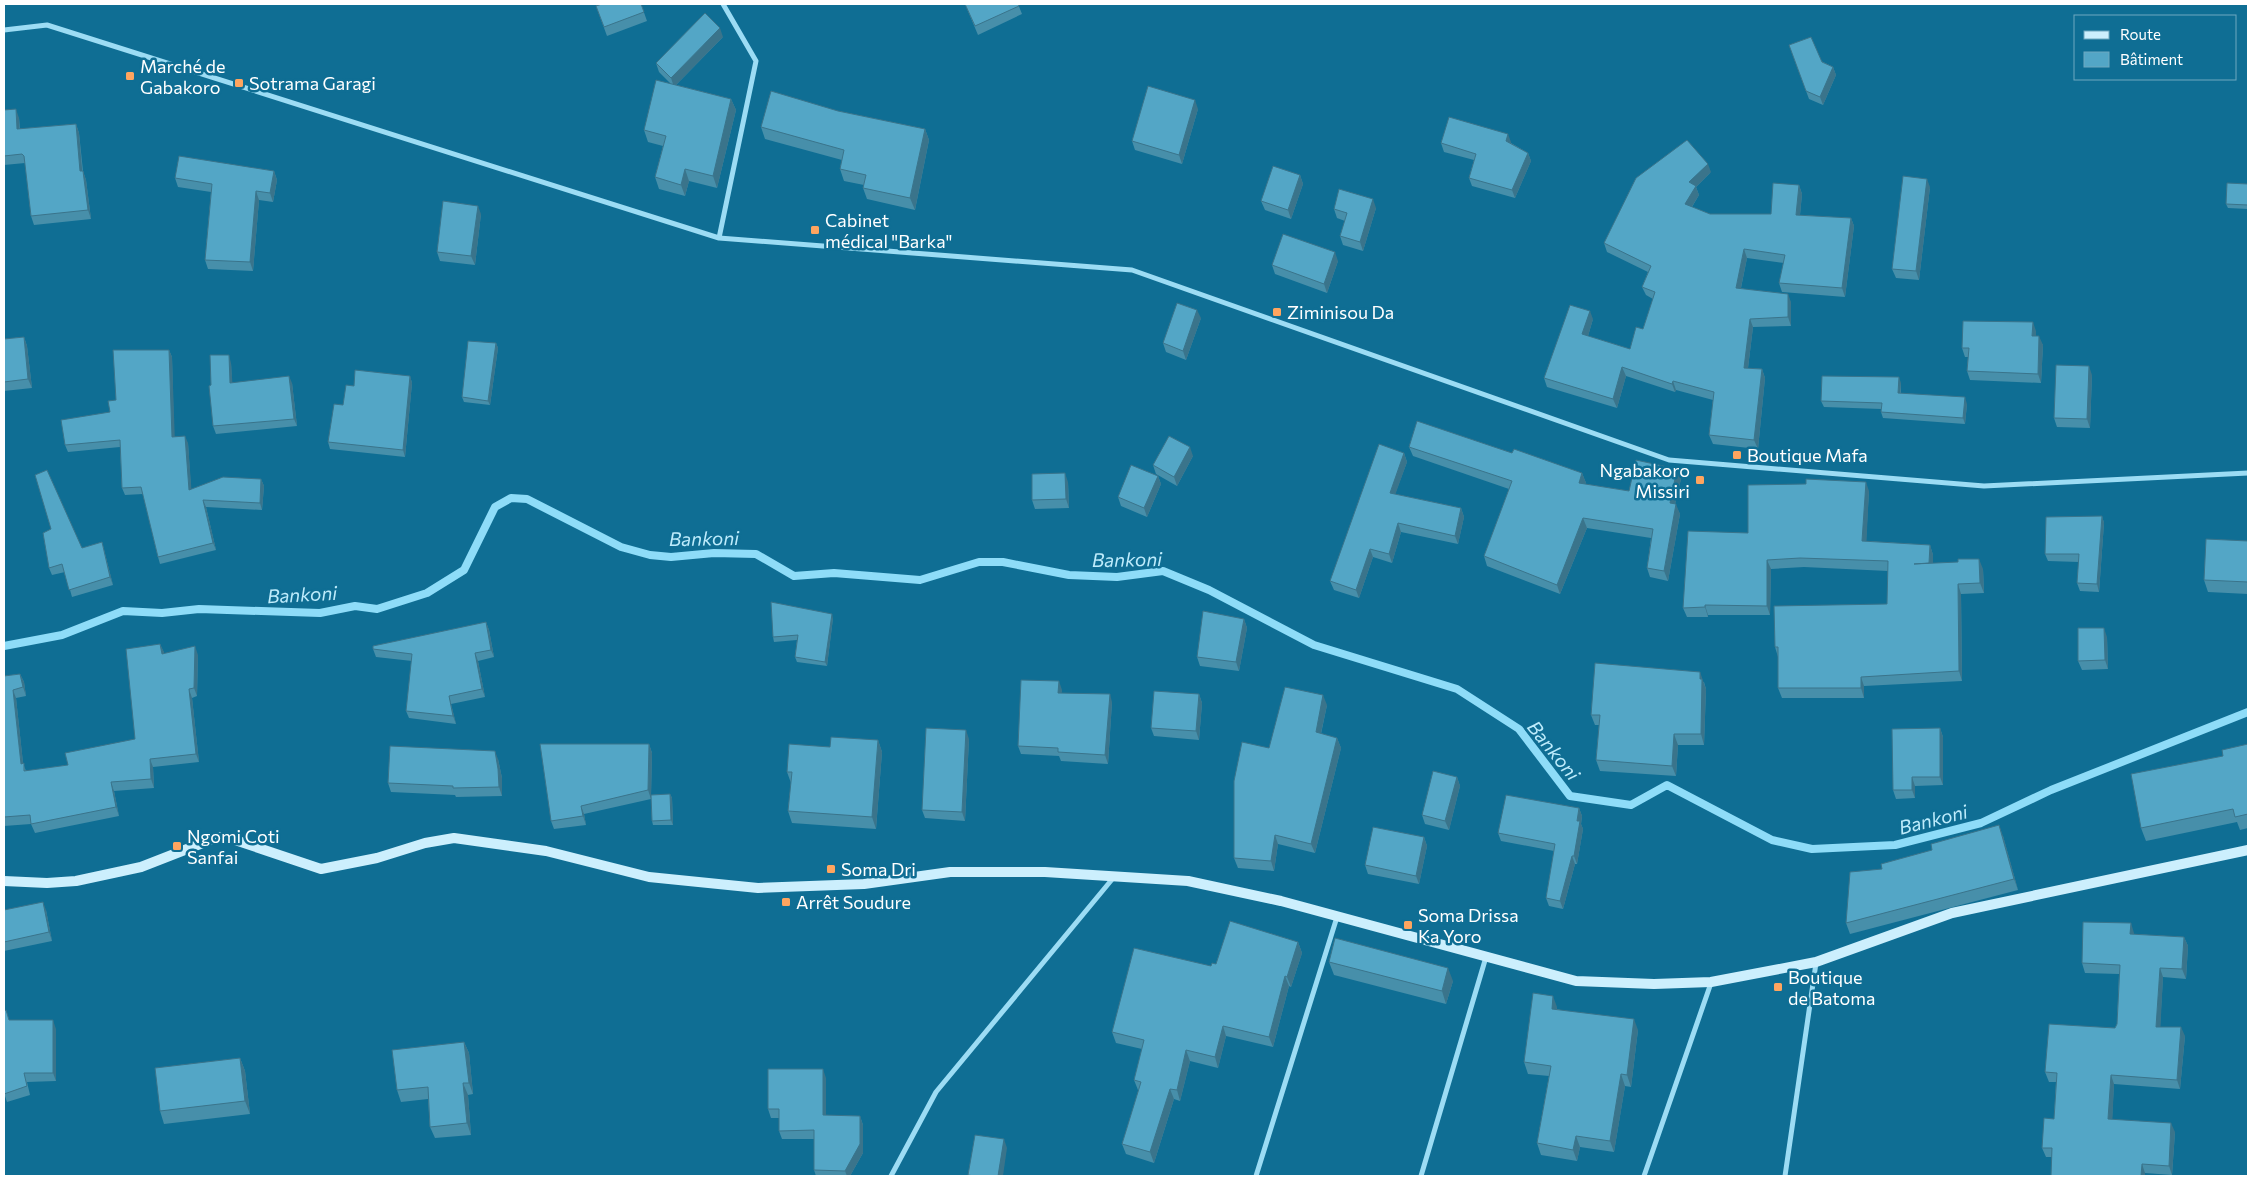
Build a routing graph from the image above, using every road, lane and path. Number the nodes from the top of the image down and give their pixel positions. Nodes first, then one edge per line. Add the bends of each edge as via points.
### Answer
1 (723, 4) edge
2 (4, 30) edge
3 (719, 238) junction
4 (2248, 473) edge
5 (2248, 850) edge
6 (1115, 876) junction
7 (4, 880) edge
8 (1338, 916) junction
9 (1486, 957) junction
10 (1816, 962) junction
11 (1711, 982) junction
12 (891, 1176) edge
13 (1256, 1176) edge
14 (1421, 1176) edge
15 (1644, 1176) edge
16 (1785, 1176) edge

1 - 3 street via 756,61
2 - 3 street via 46,25
3 - 4 street via 1132,270 1670,460 1984,486
5 - 10 street via 1952,914
6 - 7 street via 950,872 864,884 758,888 649,877 546,851 454,838 322,869 218,837 141,867 76,881
6 - 8 street via 1188,881
6 - 12 street via 936,1092
8 - 9 street
8 - 13 street
9 - 11 street via 1576,981
9 - 14 street
10 - 11 street
10 - 16 street
11 - 15 street

